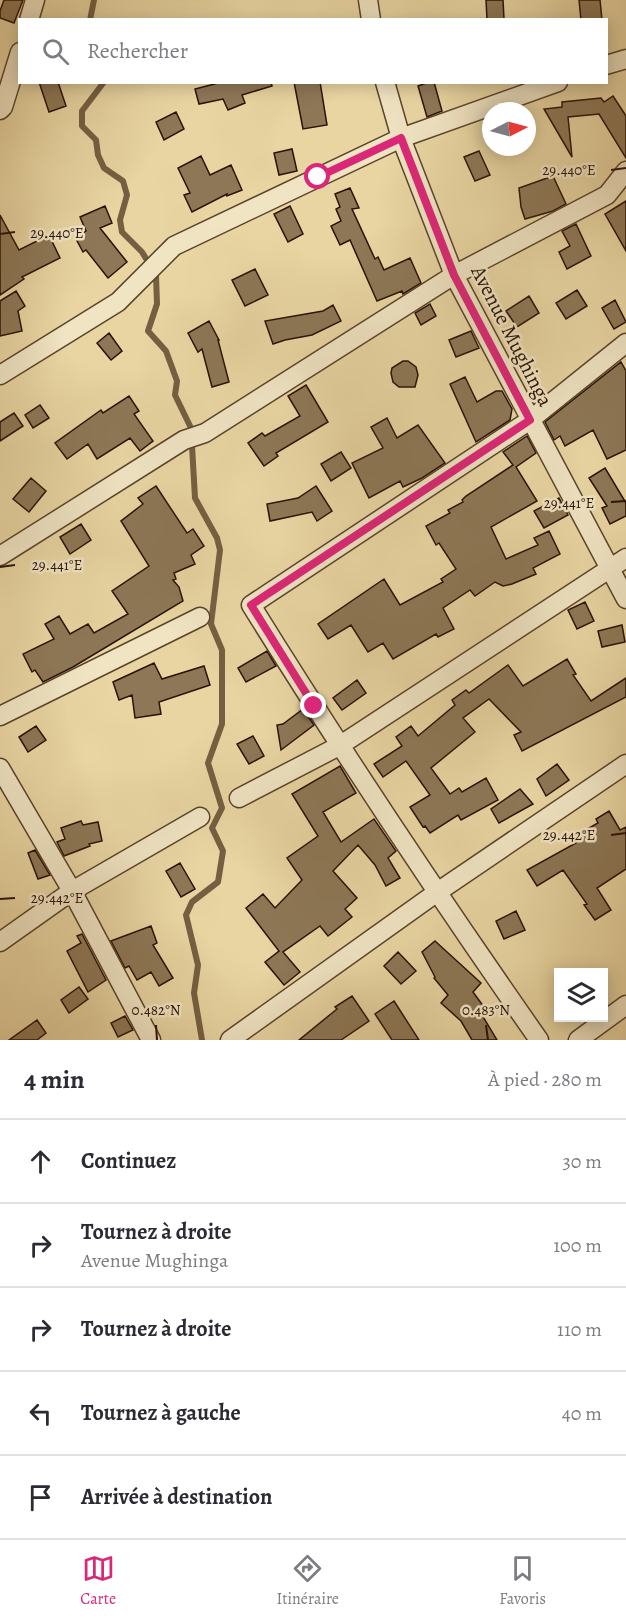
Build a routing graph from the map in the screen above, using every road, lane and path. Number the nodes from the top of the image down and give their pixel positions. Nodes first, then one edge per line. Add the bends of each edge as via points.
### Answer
1 (35, 0) edge
2 (368, 0) edge
3 (30, 18) edge
4 (371, 18) edge
5 (18, 58) edge
6 (626, 59) edge
7 (608, 65) edge
8 (386, 84) edge
9 (552, 84) edge
10 (0, 110) edge
11 (401, 138) junction
12 (626, 171) edge
13 (454, 275) junction
14 (626, 343) edge
15 (0, 375) edge
16 (530, 420) junction
17 (0, 556) edge
18 (626, 558) edge
19 (610, 569) junction
20 (626, 599) edge
21 (200, 617) dead end
22 (0, 716) edge
23 (339, 746) junction
24 (626, 764) edge
25 (0, 768) edge
26 (239, 798) dead end
27 (200, 817) dead end
28 (72, 891) junction
29 (436, 893) junction
30 (0, 942) edge
31 (626, 1005) edge
32 (151, 1040) edge
33 (230, 1040) edge
34 (539, 1040) edge
35 (578, 1040) edge

1 - 3 street
2 - 4 street
5 - 10 street
6 - 7 street
8 - 11 street, Avenue Mughinga
9 - 11 street
11 - 13 street, Avenue Mughinga
11 - 15 street via 174,246 118,302
12 - 13 street via 607,195
13 - 16 street, Avenue Mughinga
13 - 17 street via 206,433 184,440
14 - 16 street
16 - 19 street, Avenue Mughinga
16 - 23 street via 251,605
18 - 19 street
19 - 20 street, Avenue Mughinga
19 - 23 street
21 - 22 street
23 - 26 street
23 - 29 street
24 - 29 street
25 - 28 street
27 - 28 street
28 - 30 street
28 - 32 street
29 - 33 street
29 - 34 street
31 - 35 street

